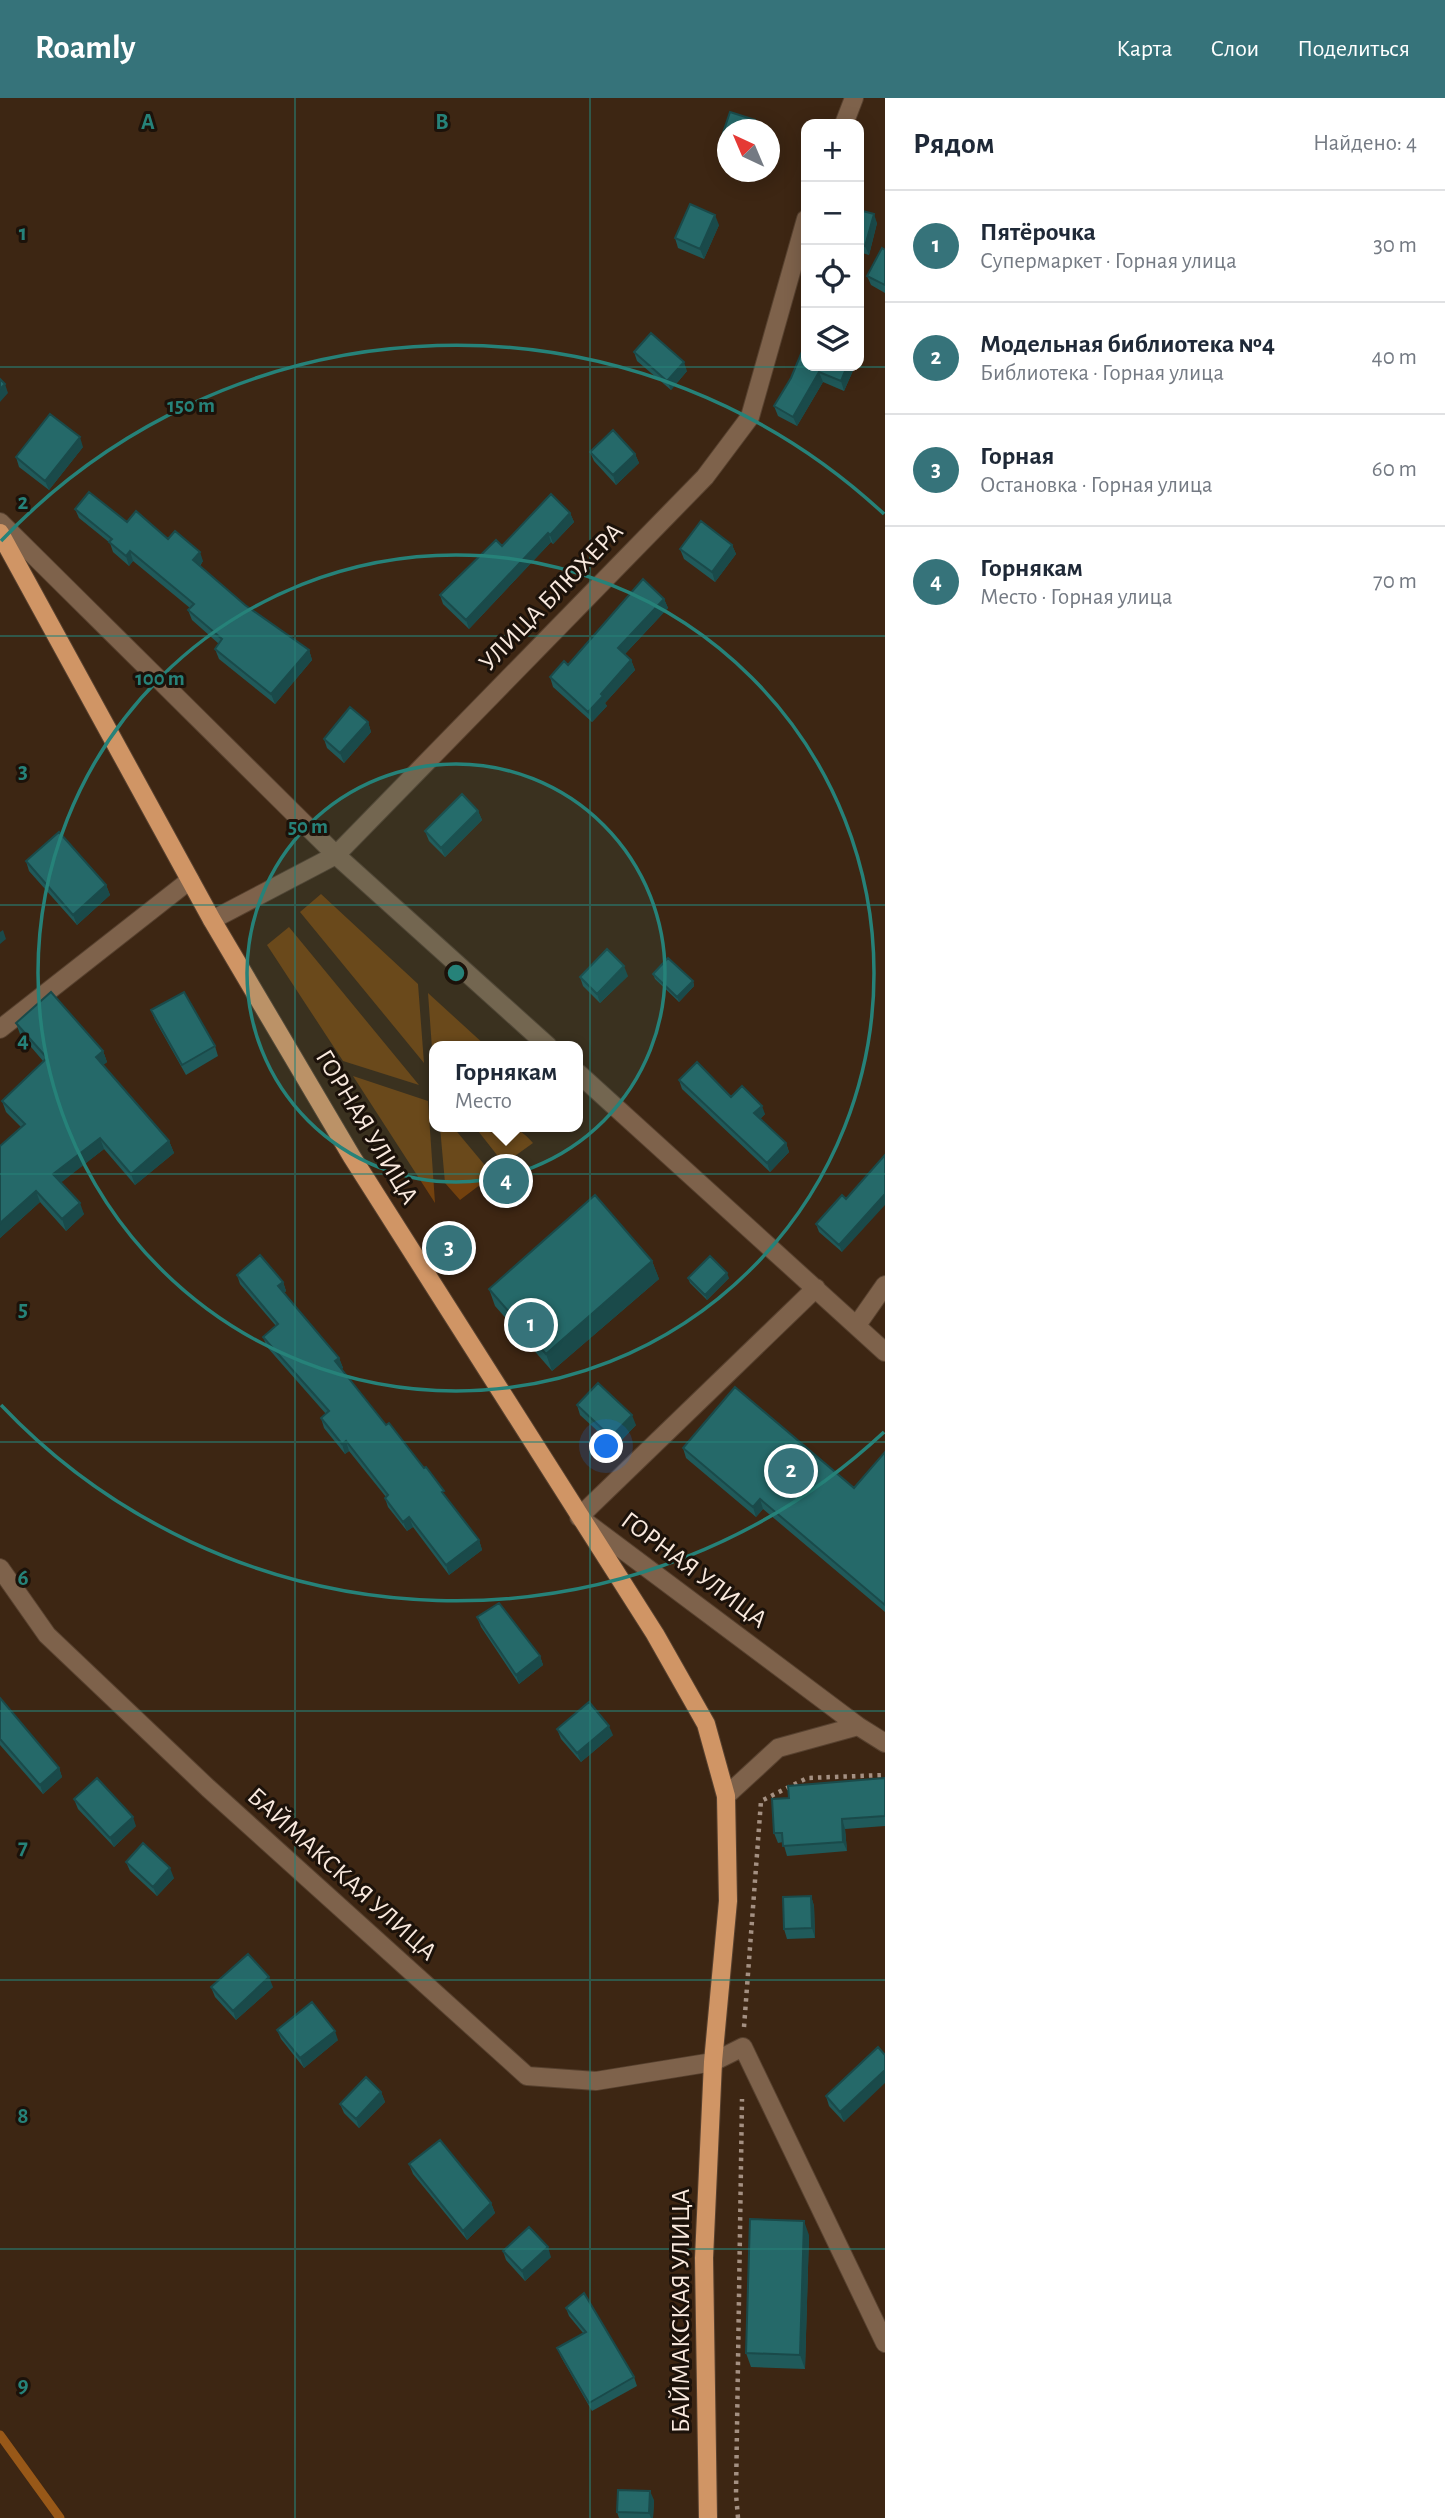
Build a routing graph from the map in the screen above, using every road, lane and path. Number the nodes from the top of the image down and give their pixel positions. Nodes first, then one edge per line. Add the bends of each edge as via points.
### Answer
1 (854, 98) edge
2 (846, 119) edge
3 (801, 237) edge
4 (0, 522) edge
5 (0, 533) edge
6 (336, 855) junction
7 (190, 880) junction
8 (212, 920) junction
9 (0, 1028) edge
10 (542, 1041) edge
11 (583, 1078) edge
12 (885, 1285) edge
13 (816, 1288) junction
14 (858, 1325) junction
15 (885, 1352) edge
16 (579, 1517) junction
17 (0, 1568) edge
18 (858, 1726) junction
19 (885, 1743) edge
20 (726, 1796) junction
21 (713, 2062) junction
22 (885, 2343) edge
23 (708, 2518) edge

1 - 2 street
3 - 6 street, УЛИЦА БЛЮХЕРА via 750,417 705,477
4 - 6 street
5 - 7 main road, ГОРНАЯ УЛИЦА
6 - 8 street, УЛИЦА БЛЮХЕРА
6 - 10 street
7 - 8 main road, ГОРНАЯ УЛИЦА
7 - 9 street
8 - 16 main road, ГОРНАЯ УЛИЦА via 352,1157
11 - 13 street
12 - 14 street
13 - 14 street
13 - 16 street
14 - 15 street
16 - 18 street, ГОРНАЯ УЛИЦА
16 - 20 main road, БАЙМАКСКАЯ УЛИЦА via 655,1634 706,1724
17 - 21 street, БАЙМАКСКАЯ УЛИЦА via 47,1635 208,1788 527,2076 596,2081
18 - 19 street, ГОРНАЯ УЛИЦА
18 - 20 street via 778,1748
20 - 21 main road, БАЙМАКСКАЯ УЛИЦА via 728,1901
21 - 22 street via 743,2047
21 - 23 main road, БАЙМАКСКАЯ УЛИЦА via 704,2258

